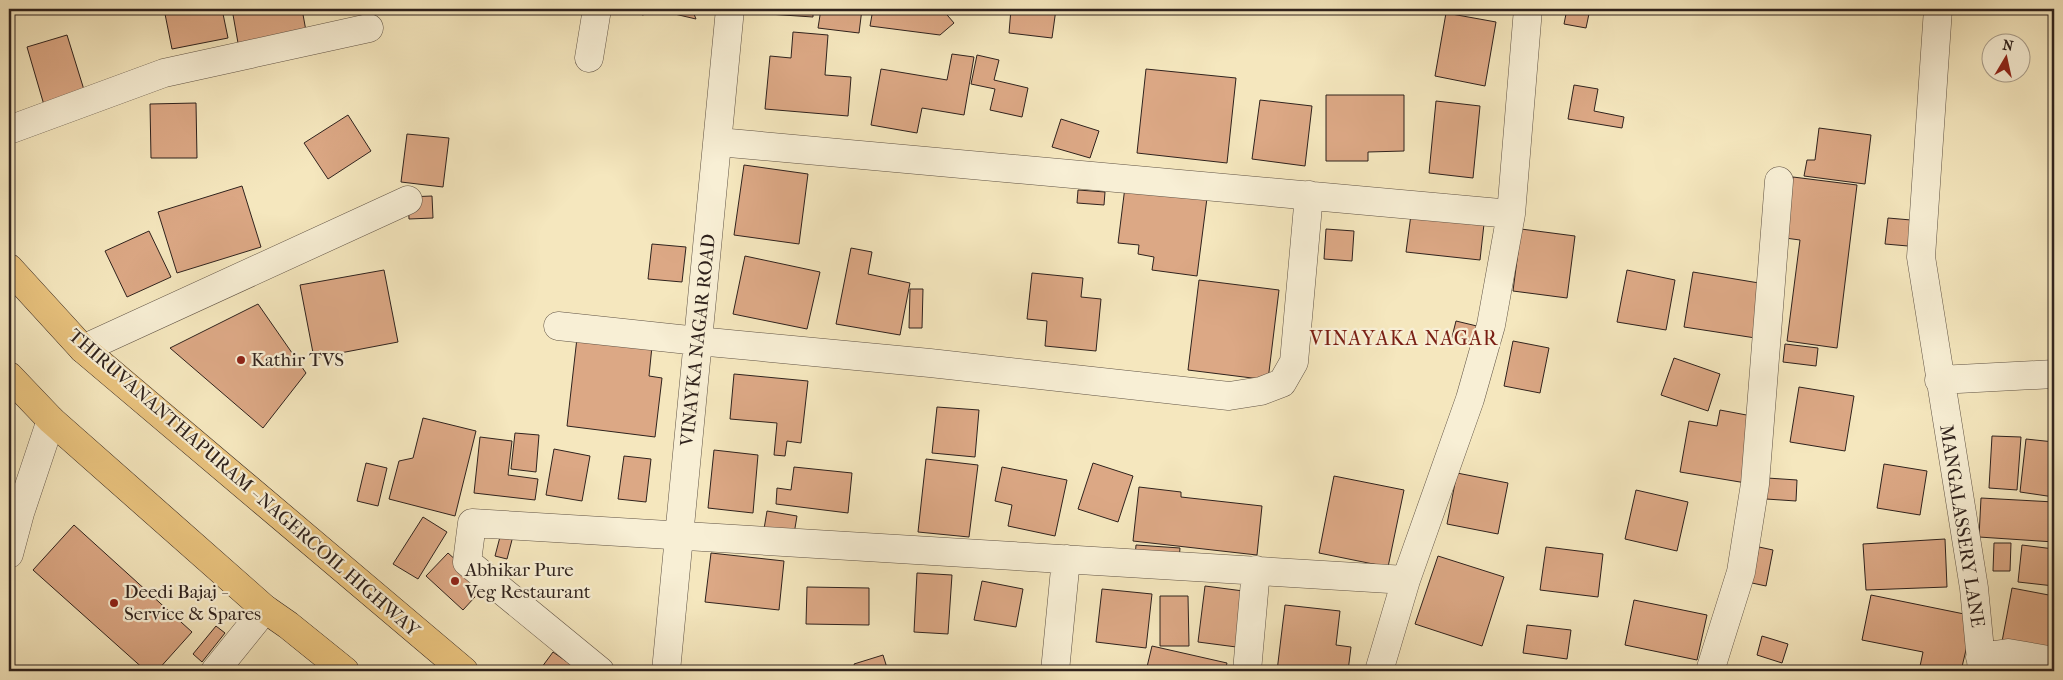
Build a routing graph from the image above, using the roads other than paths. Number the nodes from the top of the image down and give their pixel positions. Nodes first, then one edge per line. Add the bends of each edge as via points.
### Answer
1 (597, 9) edge
2 (730, 9) edge
3 (1528, 9) edge
4 (1938, 9) edge
5 (368, 28) dead end
6 (589, 58) dead end
7 (9, 130) edge
8 (718, 142) junction
9 (1779, 181) dead end
10 (1309, 195) junction
11 (408, 200) dead end
12 (1511, 214) junction
13 (9, 268) edge
14 (558, 326) dead end
15 (698, 341) junction
16 (83, 349) junction
17 (2054, 374) edge
18 (9, 376) edge
19 (1939, 380) junction
20 (50, 420) junction
21 (14, 512) edge
22 (679, 536) junction
23 (9, 554) edge
24 (1066, 559) junction
25 (1256, 570) junction
26 (1406, 580) junction
27 (265, 609) junction
28 (2054, 661) edge
29 (1981, 664) edge
30 (215, 671) edge
31 (345, 671) edge
32 (464, 671) edge
33 (600, 671) edge
34 (666, 671) edge
35 (1055, 671) edge
36 (1247, 671) edge
37 (1379, 671) edge
38 (1710, 671) edge

1 - 6 street
2 - 8 street, VINAYKA NAGAR ROAD
3 - 12 street
4 - 19 street, MANGALASSERY LANE via 1921,257
5 - 7 street via 164,73
8 - 10 street
8 - 15 street, VINAYKA NAGAR ROAD
9 - 38 street via 1755,484 1741,572
10 - 12 street
10 - 15 street via 1294,362 1282,383 1262,391 1229,396 930,362
11 - 16 street
12 - 26 street via 1491,325 1470,399
13 - 16 main road, THIRUVANANTHAPURAM - NAGERCOIL HIGHWAY
14 - 15 street
15 - 22 street, VINAYKA NAGAR ROAD
16 - 32 main road, THIRUVANANTHAPURAM - NAGERCOIL HIGHWAY
17 - 19 street
18 - 20 main road
19 - 29 street, MANGALASSERY LANE via 1974,588
20 - 21 street
20 - 27 main road
21 - 23 street
22 - 24 street
22 - 33 street via 472,524 467,562
22 - 34 street, VINAYKA NAGAR ROAD
24 - 25 street
24 - 35 street
25 - 26 street
25 - 36 street
26 - 37 street
27 - 30 street
27 - 31 main road
28 - 29 street via 2008,653

